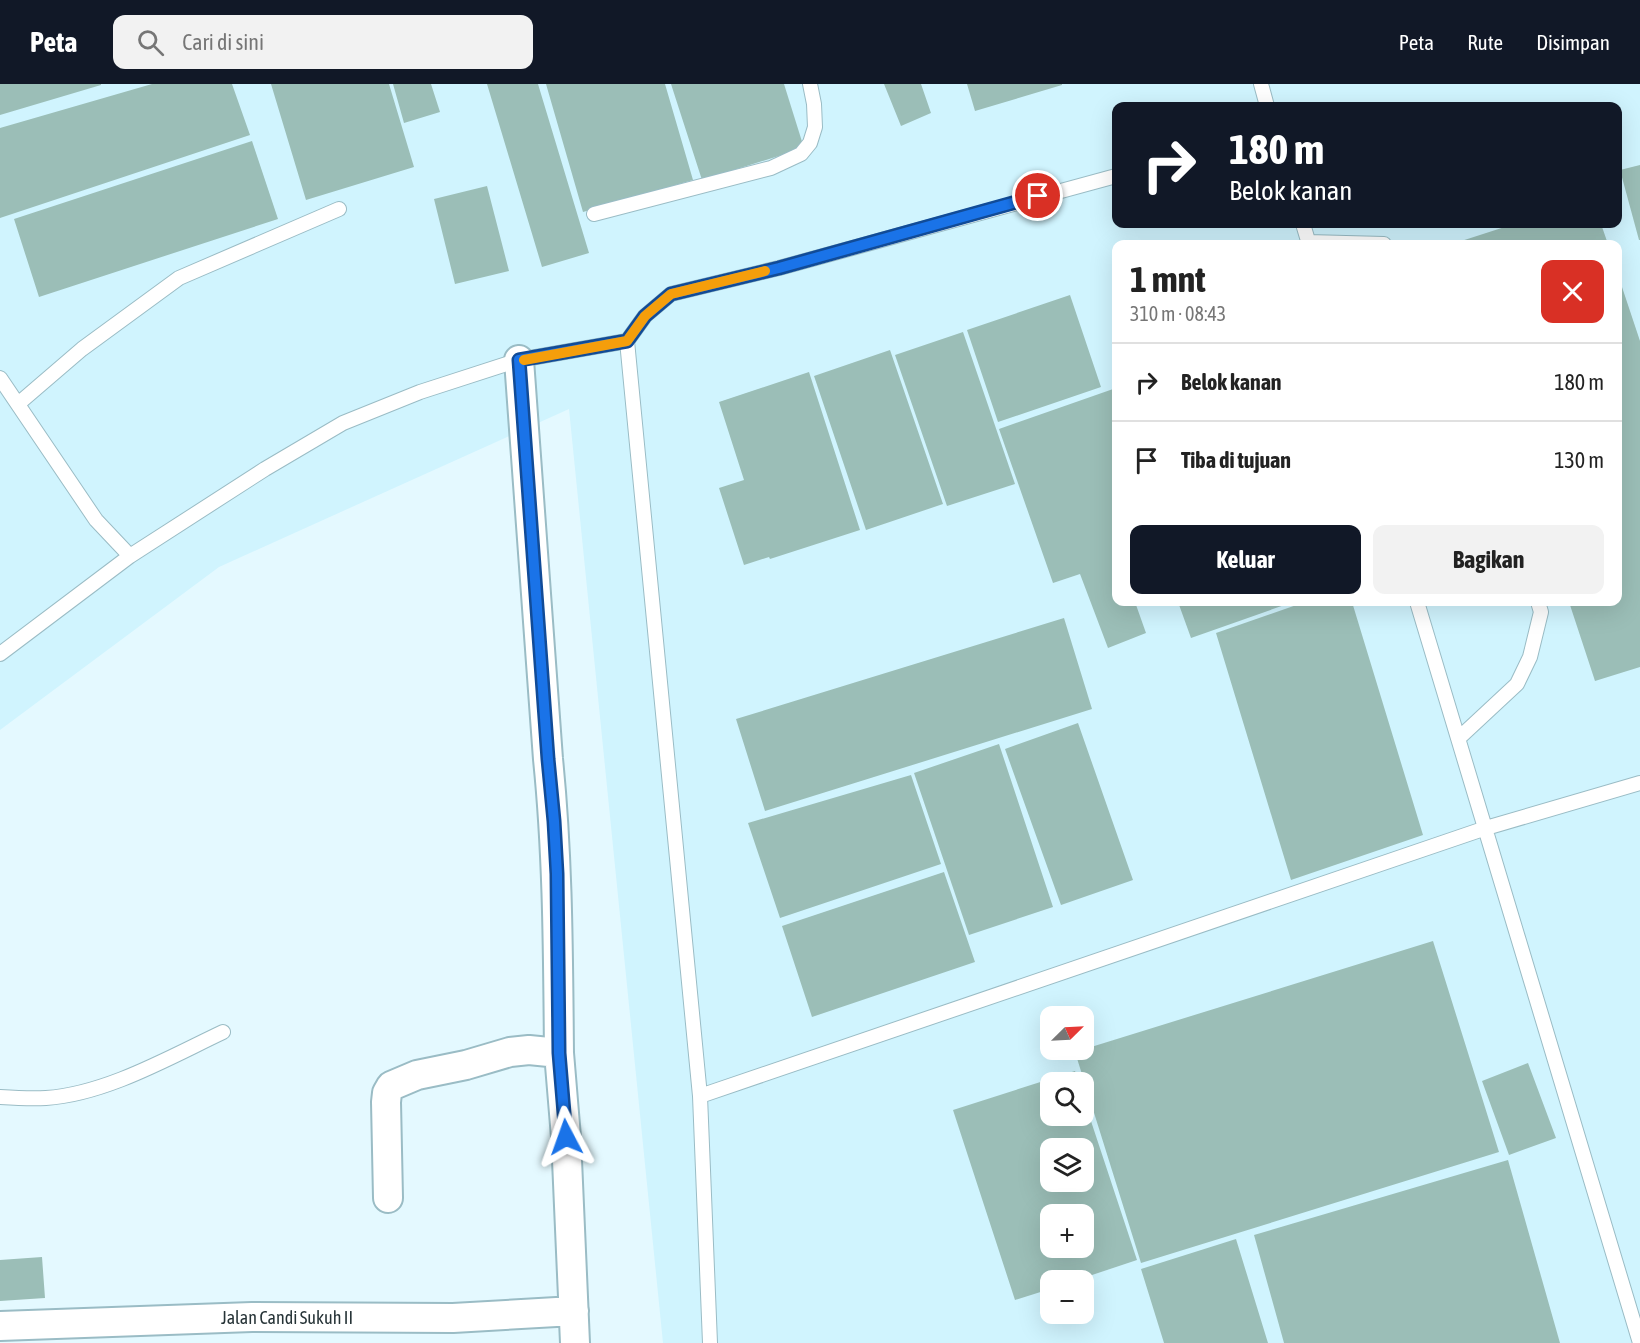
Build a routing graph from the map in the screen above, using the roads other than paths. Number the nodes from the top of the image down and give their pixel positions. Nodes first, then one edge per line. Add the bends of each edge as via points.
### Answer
1 (810, 84) edge
2 (1261, 84) edge
3 (1266, 102) edge
4 (1112, 177) edge
5 (339, 209) dead end
6 (594, 214) dead end
7 (627, 341) junction
8 (519, 360) junction
9 (0, 378) edge
10 (18, 404) junction
11 (130, 556) junction
12 (1418, 606) edge
13 (1539, 606) edge
14 (0, 654) edge
15 (1459, 738) junction
16 (1640, 783) edge
17 (1486, 828) junction
18 (224, 1032) dead end
19 (559, 1053) junction
20 (700, 1096) junction
21 (0, 1097) edge
22 (388, 1198) dead end
23 (574, 1311) junction
24 (0, 1326) edge
25 (575, 1343) edge
26 (710, 1343) edge
27 (1640, 1343) edge

1 - 6 lane via 814,127 810,143 801,154 771,168
2 - 3 lane
4 - 7 lane via 671,294 645,316
5 - 10 lane via 179,278 82,349
7 - 8 lane
7 - 20 lane
8 - 11 lane via 420,392 343,423
8 - 19 street via 554,821
9 - 10 lane
10 - 11 lane via 96,520
11 - 14 lane
12 - 15 lane
13 - 15 lane via 1530,657 1517,684
15 - 17 lane
16 - 17 lane
17 - 20 lane
17 - 27 lane
18 - 21 lane via 111,1083 78,1093 47,1098
19 - 22 street via 510,1052 417,1075 391,1086 386,1102
19 - 23 street
20 - 26 lane
23 - 24 street, Jalan Candi Sukuh II via 453,1318 252,1317
23 - 25 street

